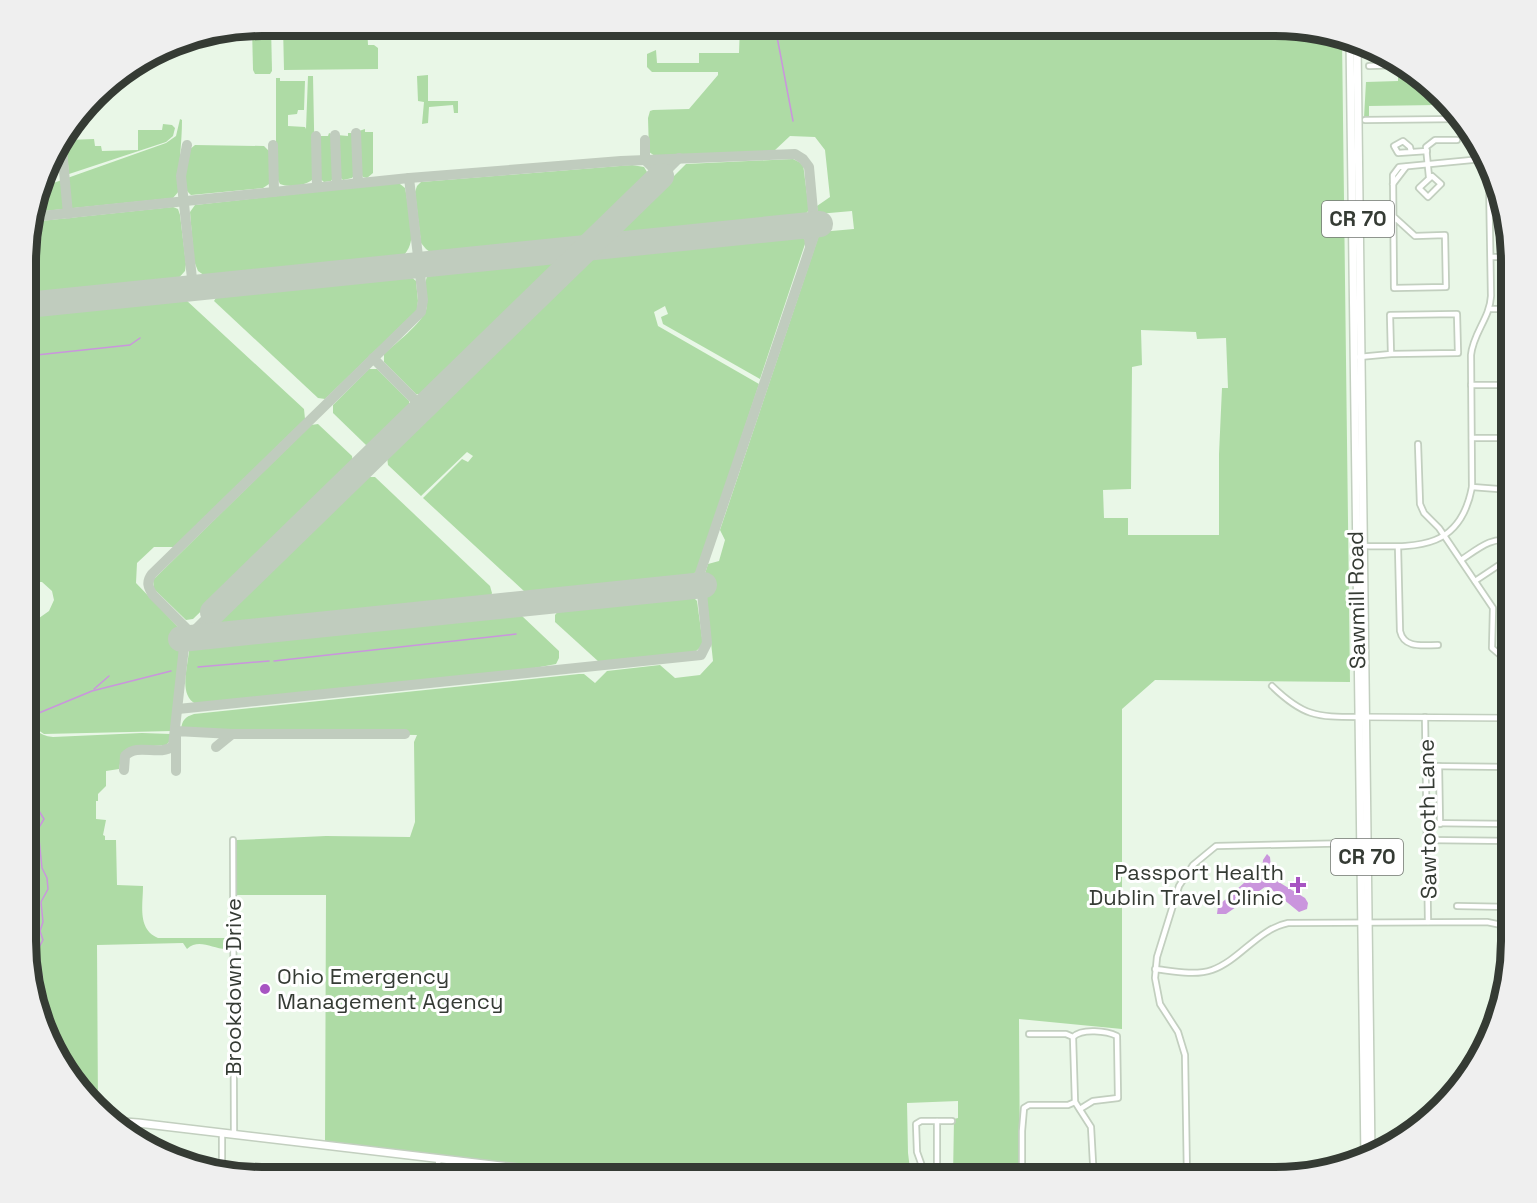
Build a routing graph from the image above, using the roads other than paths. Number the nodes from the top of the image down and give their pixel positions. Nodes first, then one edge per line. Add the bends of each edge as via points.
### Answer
1 (1350, 49) edge
2 (1357, 51) edge
3 (1387, 65) edge
4 (1369, 66) dead end
5 (1450, 119) edge
6 (1365, 120) dead end
7 (1457, 140) dead end
8 (1427, 151) junction
9 (1411, 152) dead end
10 (1477, 161) edge
11 (1428, 165) junction
12 (1429, 177) junction
13 (1490, 193) edge
14 (1491, 206) joint
15 (1394, 216) junction
16 (1491, 257) junction
17 (1501, 257) edge
18 (1490, 309) junction
19 (1501, 309) edge
20 (1391, 354) junction
21 (1356, 357) junction
22 (1471, 385) junction
23 (1501, 385) edge
24 (1472, 438) junction
25 (1501, 438) edge
26 (1418, 444) dead end
27 (1472, 487) junction
28 (1501, 489) edge
29 (1444, 535) junction
30 (1501, 540) edge
31 (1359, 546) junction
32 (1398, 547) junction
33 (1461, 560) junction
34 (1501, 564) edge
35 (1475, 581) junction
36 (1438, 645) dead end
37 (1501, 654) edge
38 (1272, 686) dead end
39 (1362, 717) junction
40 (1425, 717) junction
41 (1501, 718) edge
42 (1426, 766) junction
43 (1439, 766) junction
44 (1501, 767) edge
45 (1440, 824) junction
46 (1501, 824) edge
47 (1426, 826) junction
48 (233, 840) dead end
49 (1427, 840) junction
50 (1501, 841) edge
51 (1360, 843) junction
52 (1457, 906) dead end
53 (1501, 907) edge
54 (1428, 921) junction
55 (1364, 922) junction
56 (1501, 925) edge
57 (1155, 969) junction
58 (1029, 1034) dead end
59 (1073, 1037) junction
60 (1075, 1102) junction
61 (1080, 1109) junction
62 (937, 1121) junction
63 (952, 1121) dead end
64 (128, 1123) edge
65 (222, 1133) junction
66 (234, 1134) junction
67 (1371, 1146) edge
68 (1365, 1148) edge
69 (438, 1158) junction
70 (222, 1164) edge
71 (501, 1166) joint
72 (438, 1167) edge
73 (509, 1167) edge
74 (922, 1167) edge
75 (937, 1167) edge
76 (1022, 1167) edge
77 (1093, 1167) edge
78 (1187, 1167) edge

1 - 21 main road, Sawmill Road / CR 70
2 - 21 main road, Sawmill Road / CR 70
3 - 4 street
5 - 6 street
7 - 8 street via 1435,140 1426,147
8 - 9 street
8 - 11 street
10 - 11 street
11 - 12 street
11 - 15 street via 1399,167 1394,172
12 - 12 street via 1441,184 1428,197 1419,188
13 - 14 street
14 - 16 street
15 - 15 street via 1415,236 1445,235 1446,287 1394,288
16 - 17 street
16 - 18 street
18 - 19 street
18 - 22 street via 1473,341
20 - 20 street via 1390,315 1457,314 1458,353
20 - 21 street
21 - 31 main road, Sawmill Road / CR 70
22 - 23 street
22 - 24 street
24 - 25 street
24 - 27 street
26 - 29 street via 1419,502
27 - 28 street
27 - 29 street via 1463,514
29 - 32 street via 1420,545
29 - 33 street
30 - 33 street via 1488,543
31 - 32 street
31 - 39 main road, Sawmill Road / CR 70
32 - 36 street via 1401,638 1413,645
33 - 35 street
34 - 35 street
35 - 37 street via 1493,609 1491,644
38 - 39 street via 1309,713
39 - 40 street
39 - 51 main road, Sawmill Road / CR 70
39 - 55 main road, Sawmill Road / CR 70
40 - 41 street
40 - 42 street, Sawtooth Lane
42 - 43 street
42 - 47 street, Sawtooth Lane
43 - 44 street
43 - 45 street
45 - 46 street
45 - 47 street
47 - 49 street, Sawtooth Lane
48 - 66 street, Brookdown Drive
49 - 50 street
49 - 54 street, Sawtooth Lane
51 - 55 main road, Sawmill Road / CR 70
51 - 57 street via 1211,848 1179,886
52 - 53 street
54 - 55 street
54 - 56 street
55 - 57 street via 1284,924 1211,970
55 - 67 main road, Sawmill Road / CR 70
55 - 68 main road, Sawmill Road / CR 70
57 - 78 street via 1158,998 1178,1032 1185,1055
58 - 59 street
59 - 60 street
59 - 61 street via 1083,1031 1112,1033 1119,1038 1119,1096 1116,1100 1093,1101
60 - 61 street
60 - 76 street via 1026,1106 1022,1120
61 - 77 street via 1091,1127
62 - 63 street
62 - 74 street via 921,1120 916,1124 917,1152
62 - 75 street
64 - 65 main road
65 - 66 main road
65 - 70 street
66 - 69 main road
69 - 71 main road
69 - 72 street
71 - 73 main road

